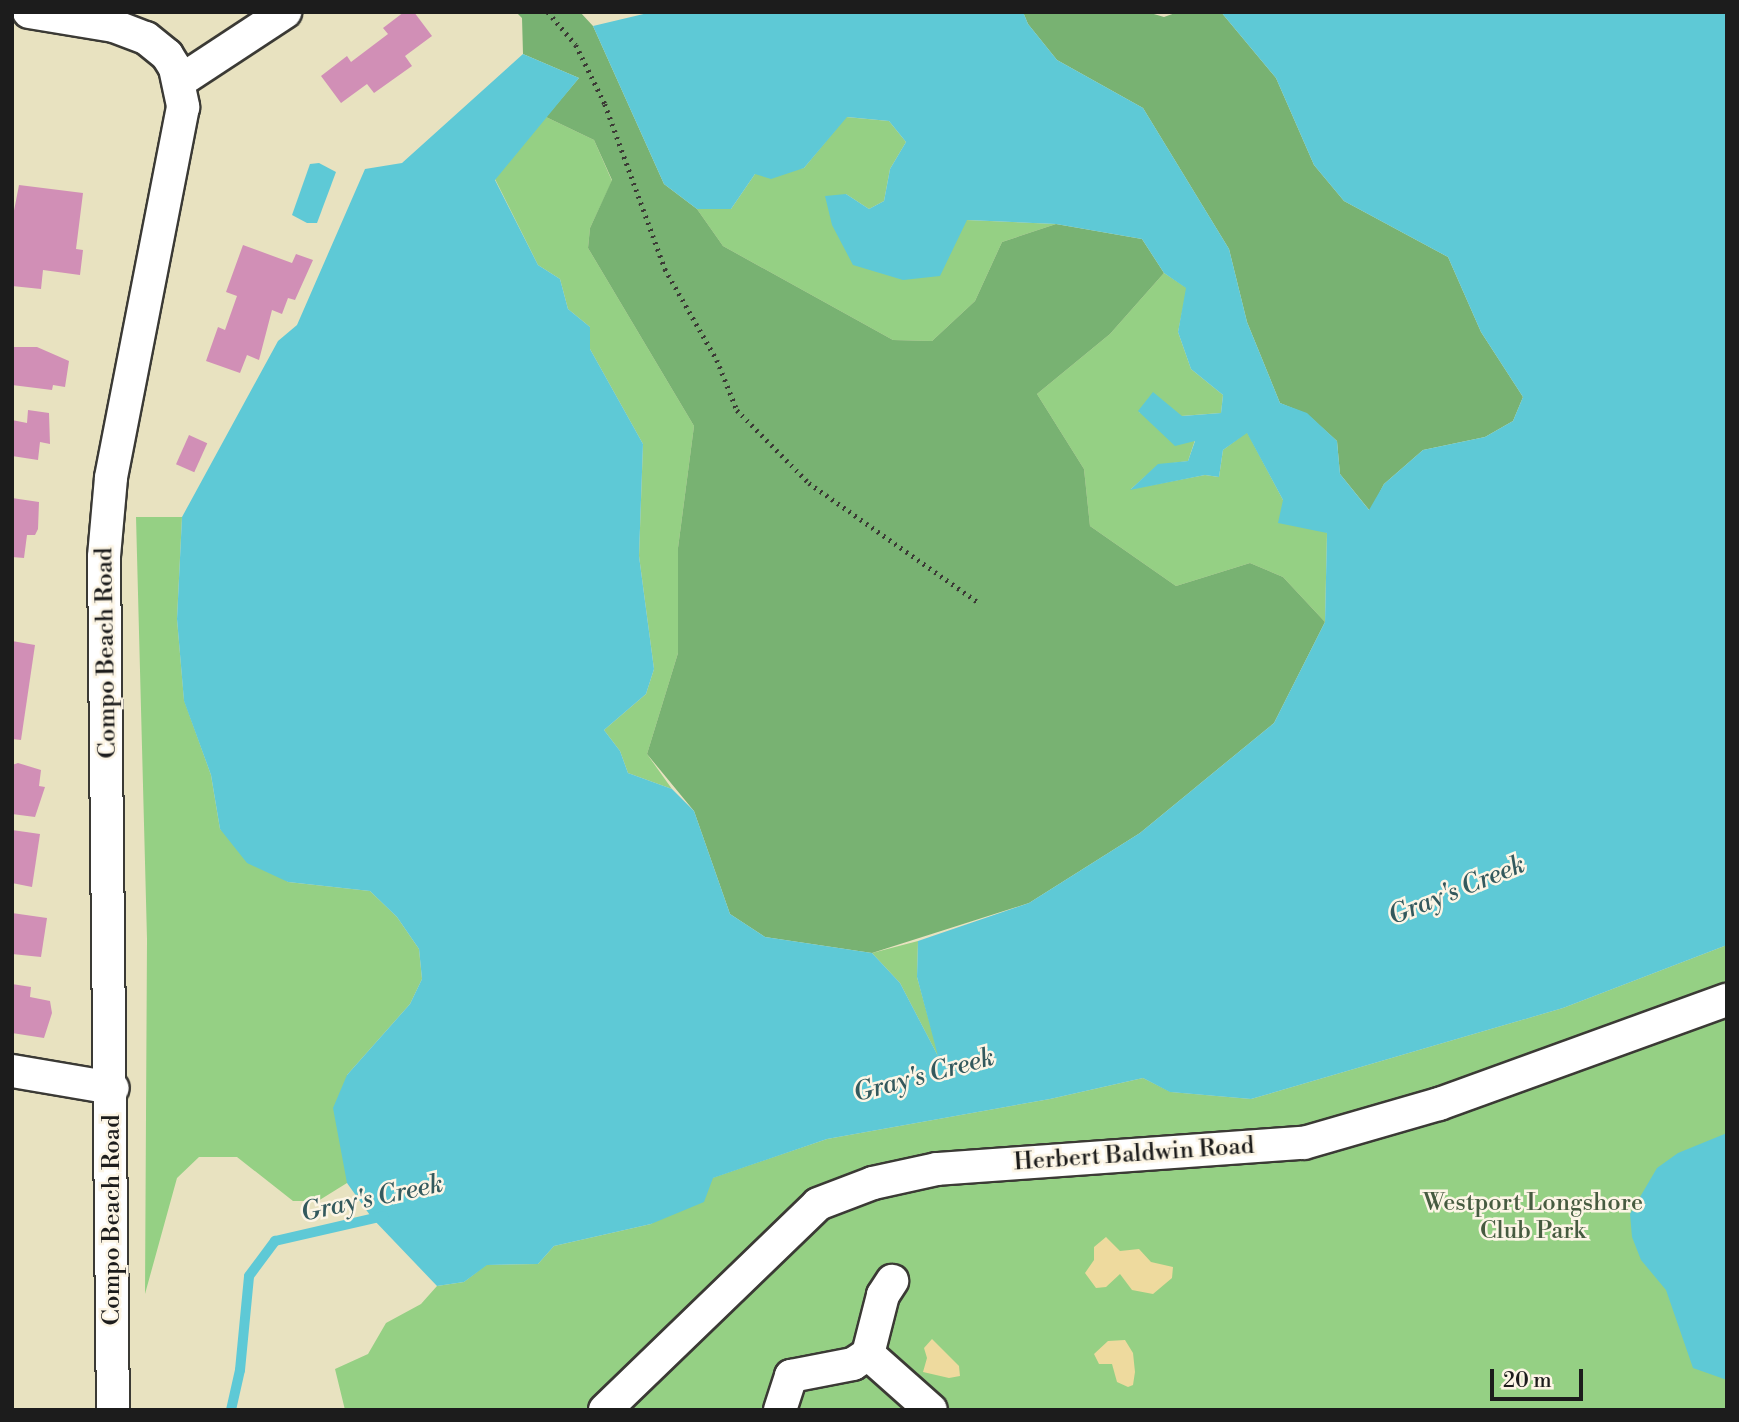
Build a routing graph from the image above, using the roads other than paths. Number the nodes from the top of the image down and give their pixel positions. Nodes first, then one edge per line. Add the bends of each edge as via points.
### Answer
1 (29, 12) edge
2 (285, 12) edge
3 (180, 81) junction
4 (1727, 1000) edge
5 (12, 1072) edge
6 (113, 1088) junction
7 (892, 1281) dead end
8 (868, 1354) junction
9 (113, 1410) edge
10 (605, 1410) edge
11 (780, 1410) edge
12 (931, 1410) edge

1 - 3 street, Compo Beach Road via 114,26 146,38 167,55
2 - 3 street
3 - 6 street, Compo Beach Road via 182,123 113,464 104,557
4 - 10 street, Herbert Baldwin Road via 1439,1104 1304,1143 937,1169 873,1184 818,1204
5 - 6 street
6 - 9 street, Compo Beach Road
7 - 8 street via 883,1295
8 - 11 street via 853,1364 792,1376
8 - 12 street

